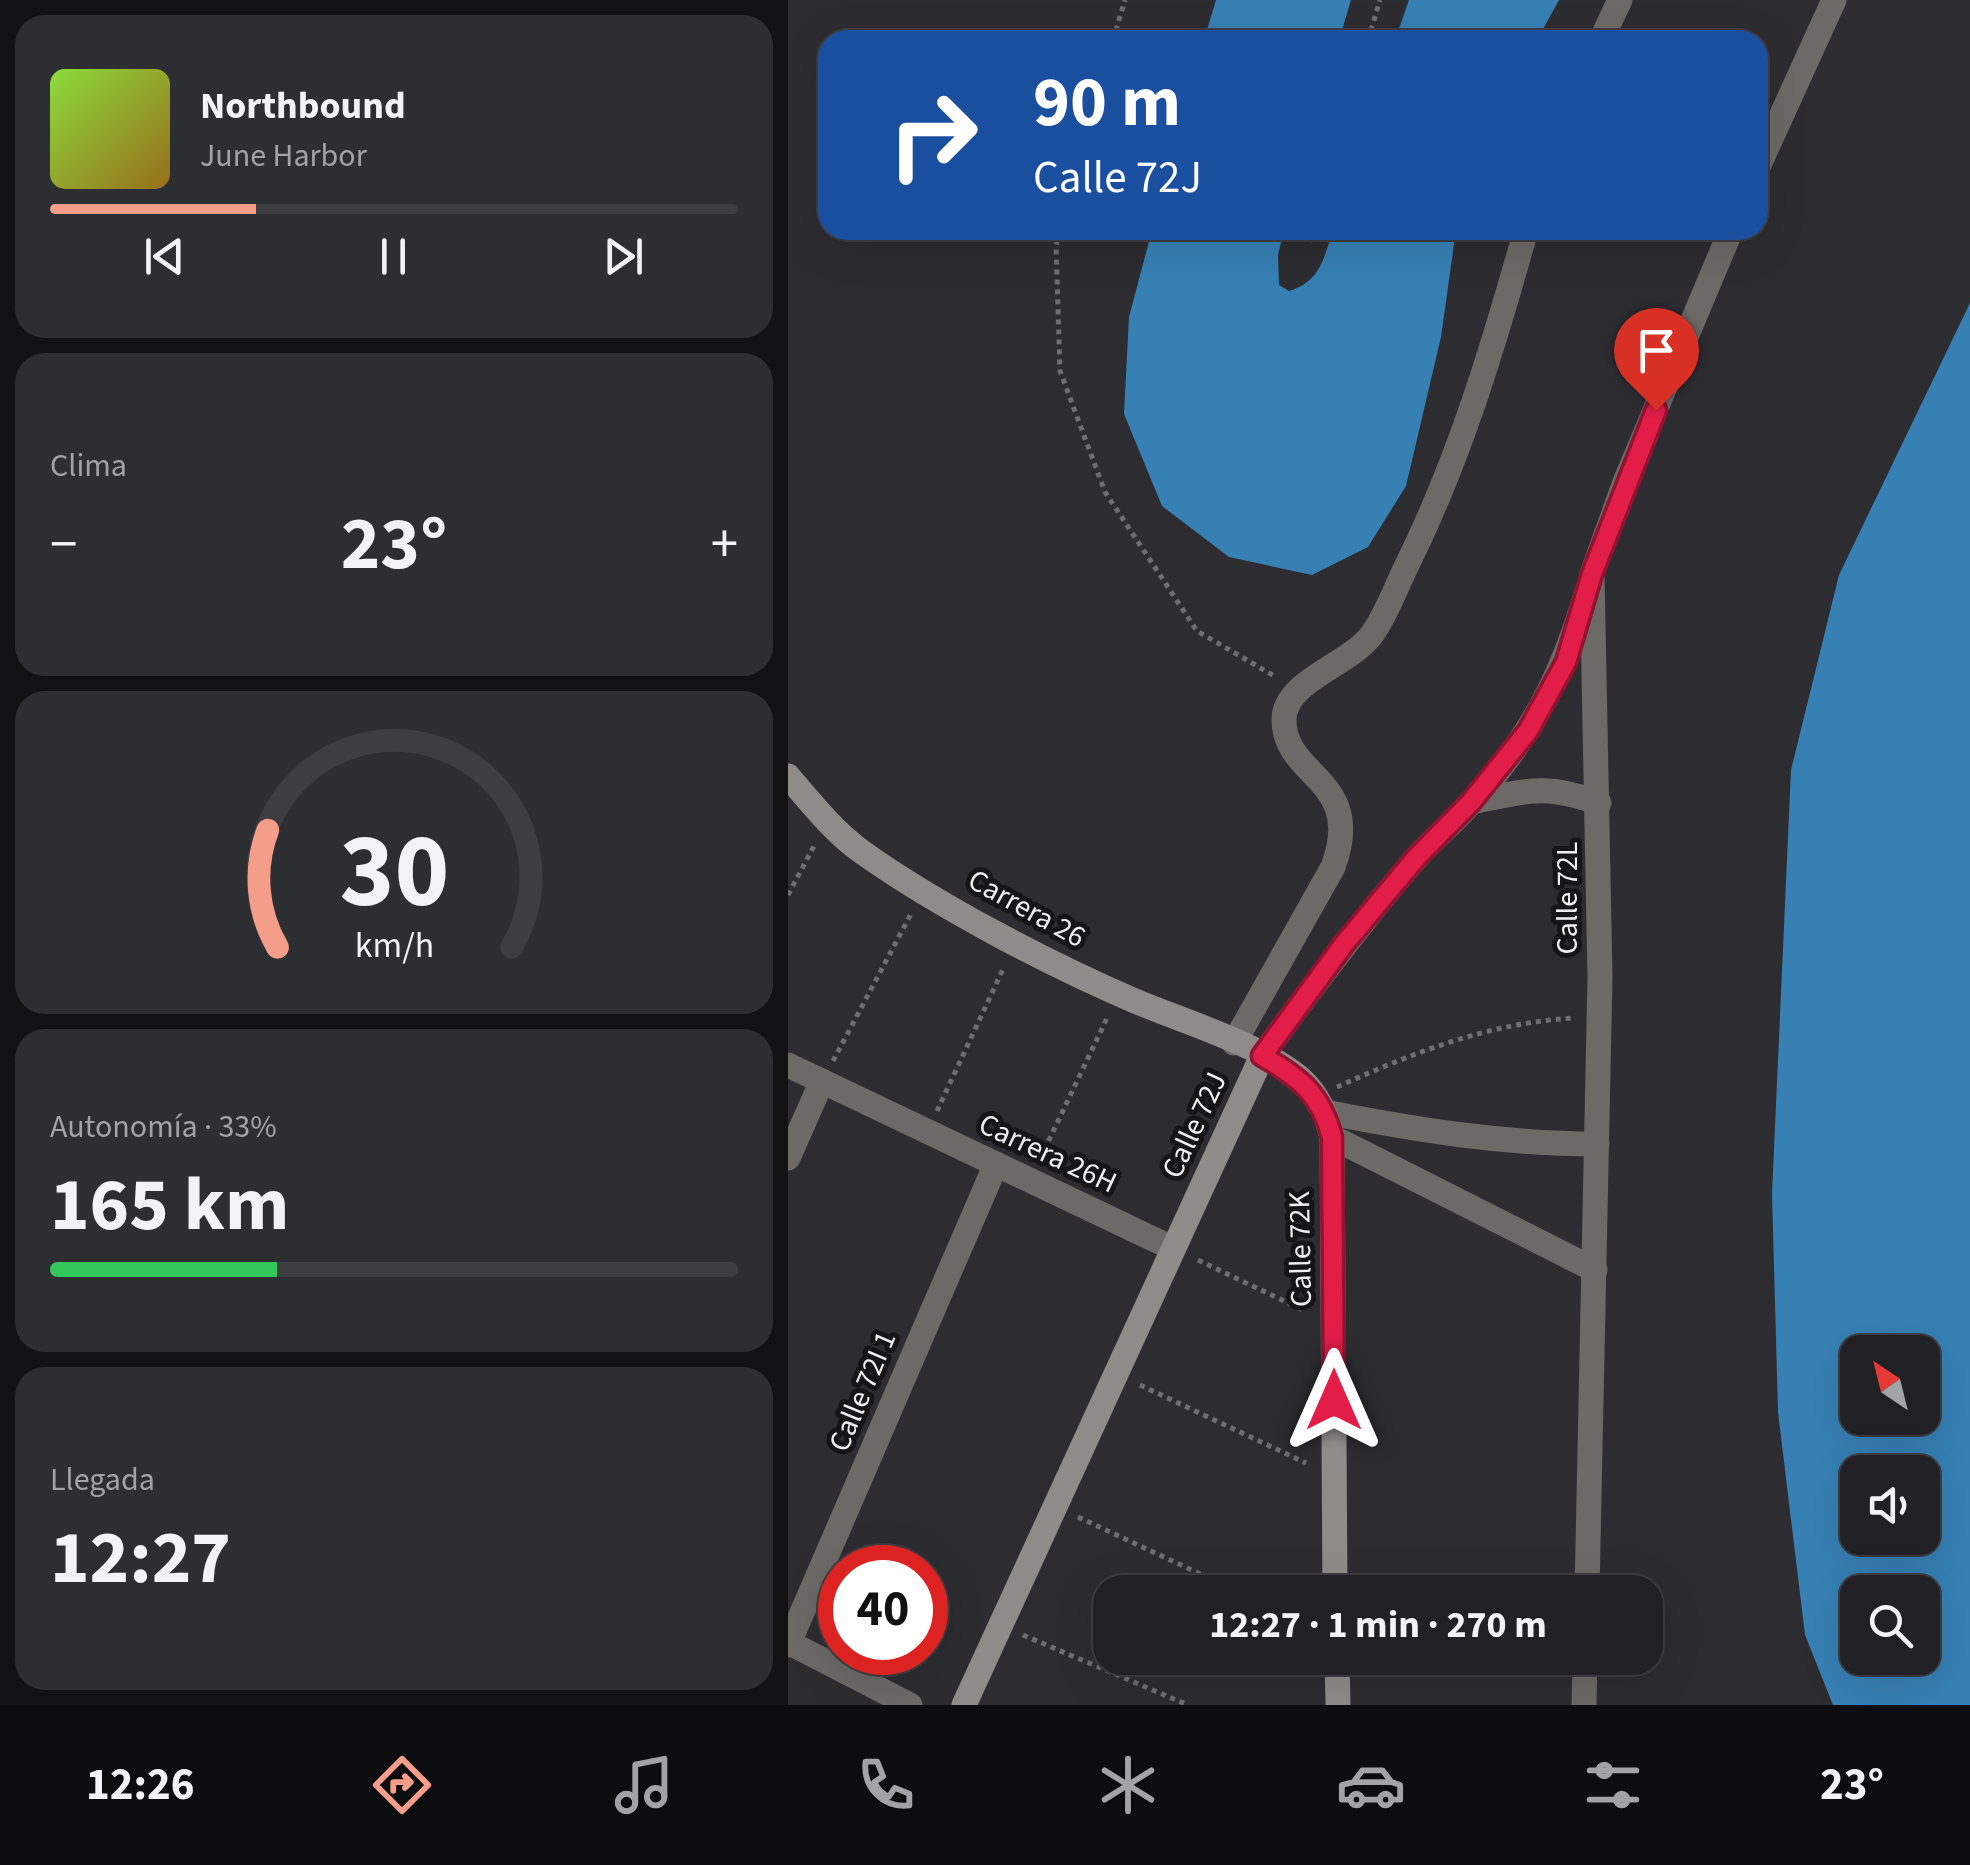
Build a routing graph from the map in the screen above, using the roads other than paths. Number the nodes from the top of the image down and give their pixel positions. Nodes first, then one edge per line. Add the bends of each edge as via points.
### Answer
1 (1620, 0) edge
2 (1834, 0) edge
3 (1605, 30) edge
4 (1768, 145) edge
5 (1523, 240) edge
6 (1727, 240) edge
7 (1592, 574) junction
8 (788, 776) edge
9 (1471, 802) junction
10 (1599, 803) junction
11 (1234, 1043) junction
12 (1262, 1056) junction
13 (788, 1065) edge
14 (822, 1082) junction
15 (1325, 1115) junction
16 (1597, 1144) junction
17 (788, 1158) edge
18 (996, 1164) junction
19 (1172, 1248) junction
20 (1595, 1270) junction
21 (1336, 1575) edge
22 (1587, 1575) edge
23 (788, 1643) edge
24 (1337, 1675) edge
25 (1585, 1675) edge
26 (910, 1705) edge
27 (964, 1705) edge
28 (1338, 1705) edge
29 (1584, 1705) edge

1 - 3 street
2 - 4 street
5 - 11 street via 1464,436 1414,552 1373,633 1347,660 1296,689 1284,719 1292,744 1338,804 1344,837
6 - 7 street, Calle 72L
7 - 9 street, Calle 72J via 1566,662 1528,731
7 - 10 street, Calle 72L
8 - 11 street, Carrera 26 via 862,852 1016,942
9 - 10 street via 1541,788
9 - 12 street, Calle 72J via 1344,944
10 - 16 street, Calle 72L
11 - 12 street, Carrera 26
12 - 15 street via 1300,1078
12 - 19 street, Calle 72J
13 - 14 street, Carrera 26H
14 - 17 street
14 - 18 street, Carrera 26H
15 - 16 street via 1445,1136
15 - 20 street
15 - 21 street, Calle 72K
16 - 20 street, Calle 72L
18 - 19 street, Carrera 26H
18 - 23 street, Calle 72I 1
19 - 27 street, Calle 72J
20 - 22 street, Calle 72L
23 - 26 street
24 - 28 street
25 - 29 street

